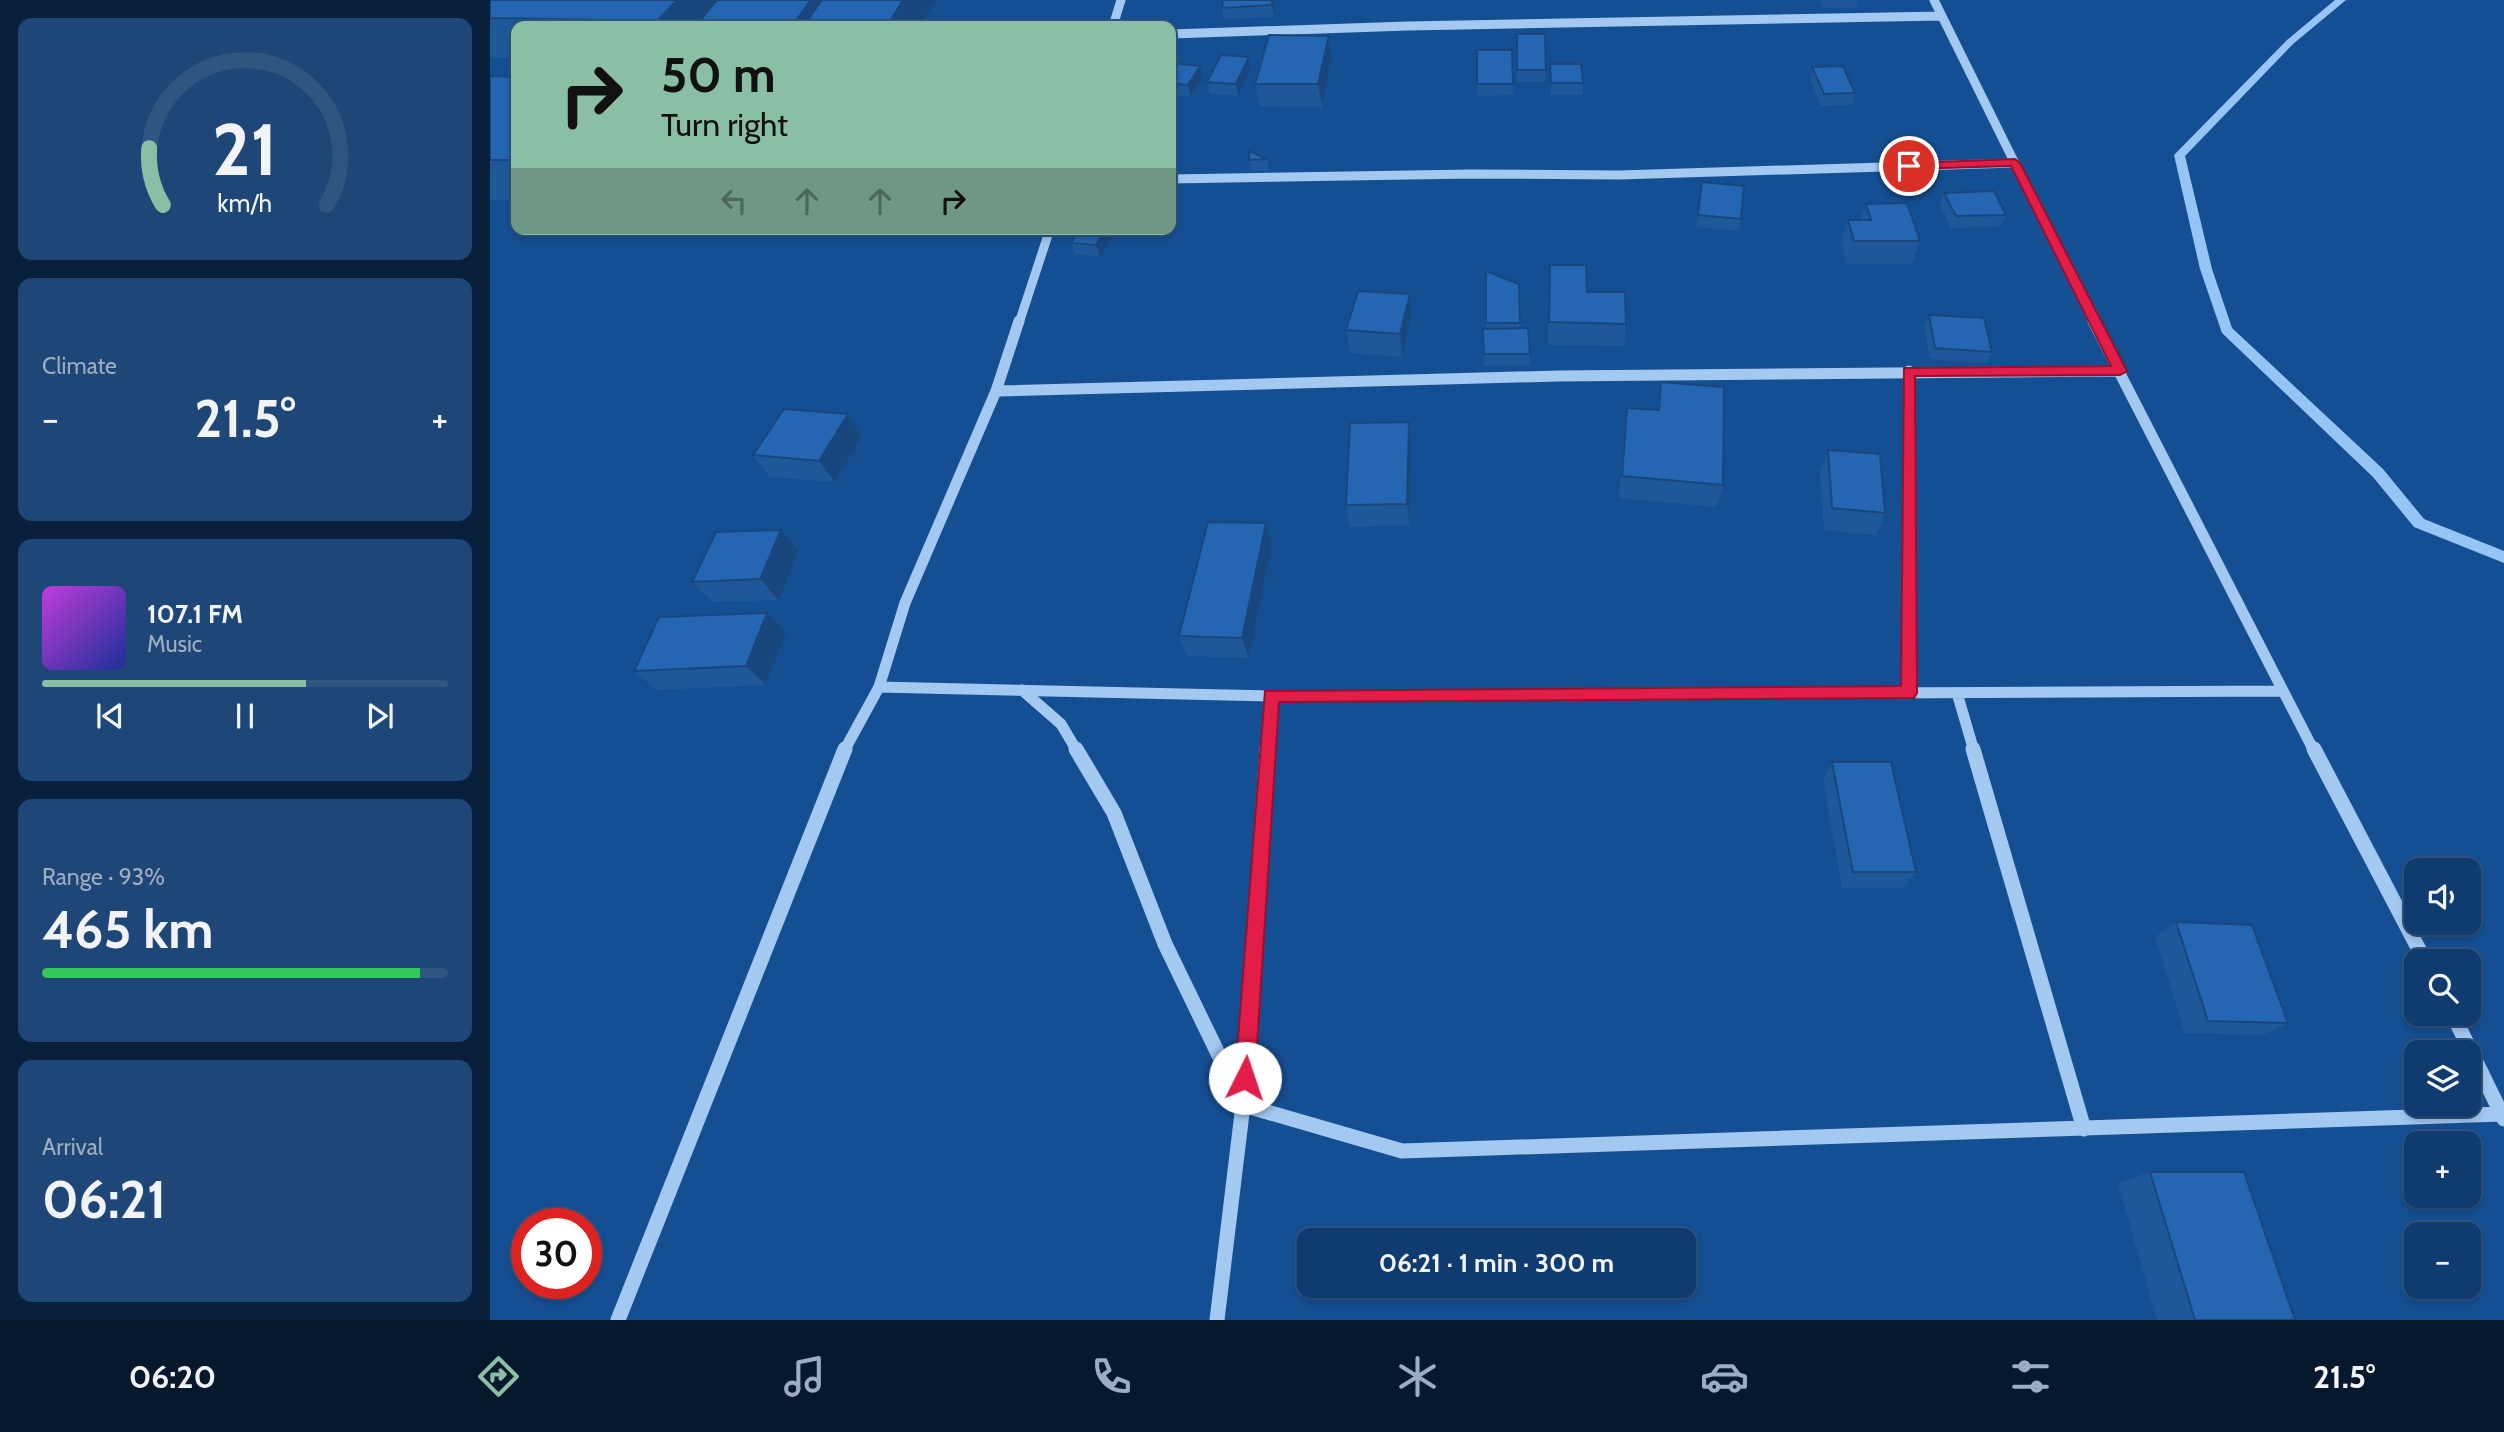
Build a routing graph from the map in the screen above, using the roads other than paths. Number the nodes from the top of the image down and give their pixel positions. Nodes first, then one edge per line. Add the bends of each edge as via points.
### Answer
1 (1121, 0) edge
2 (1934, 0) edge
3 (1942, 16) junction
4 (1115, 21) edge
5 (1176, 34) edge
6 (2015, 163) junction
7 (1176, 179) edge
8 (1048, 235) edge
9 (1909, 371) junction
10 (2120, 371) junction
11 (996, 391) junction
12 (879, 687) junction
13 (1022, 690) junction
14 (2283, 691) junction
15 (1909, 693) junction
16 (1957, 693) junction
17 (1271, 696) junction
18 (2419, 949) edge
19 (2458, 1026) edge
20 (1244, 1105) junction
21 (2503, 1116) edge
22 (2084, 1129) junction
23 (618, 1320) edge
24 (1217, 1320) edge

1 - 4 street
2 - 3 street
3 - 5 street
3 - 6 street
6 - 7 street via 1619,175
6 - 10 street
8 - 11 street
9 - 10 street
9 - 11 street via 1262,380
9 - 15 street
10 - 14 street
11 - 12 street via 905,603
12 - 13 street
12 - 23 street via 843,752
13 - 17 street
13 - 20 street via 1061,724 1114,813 1165,944
14 - 16 street
14 - 18 street
15 - 16 street
15 - 17 street
16 - 22 street
17 - 20 street
19 - 21 street
20 - 22 street via 1402,1151
20 - 24 street
21 - 22 street

